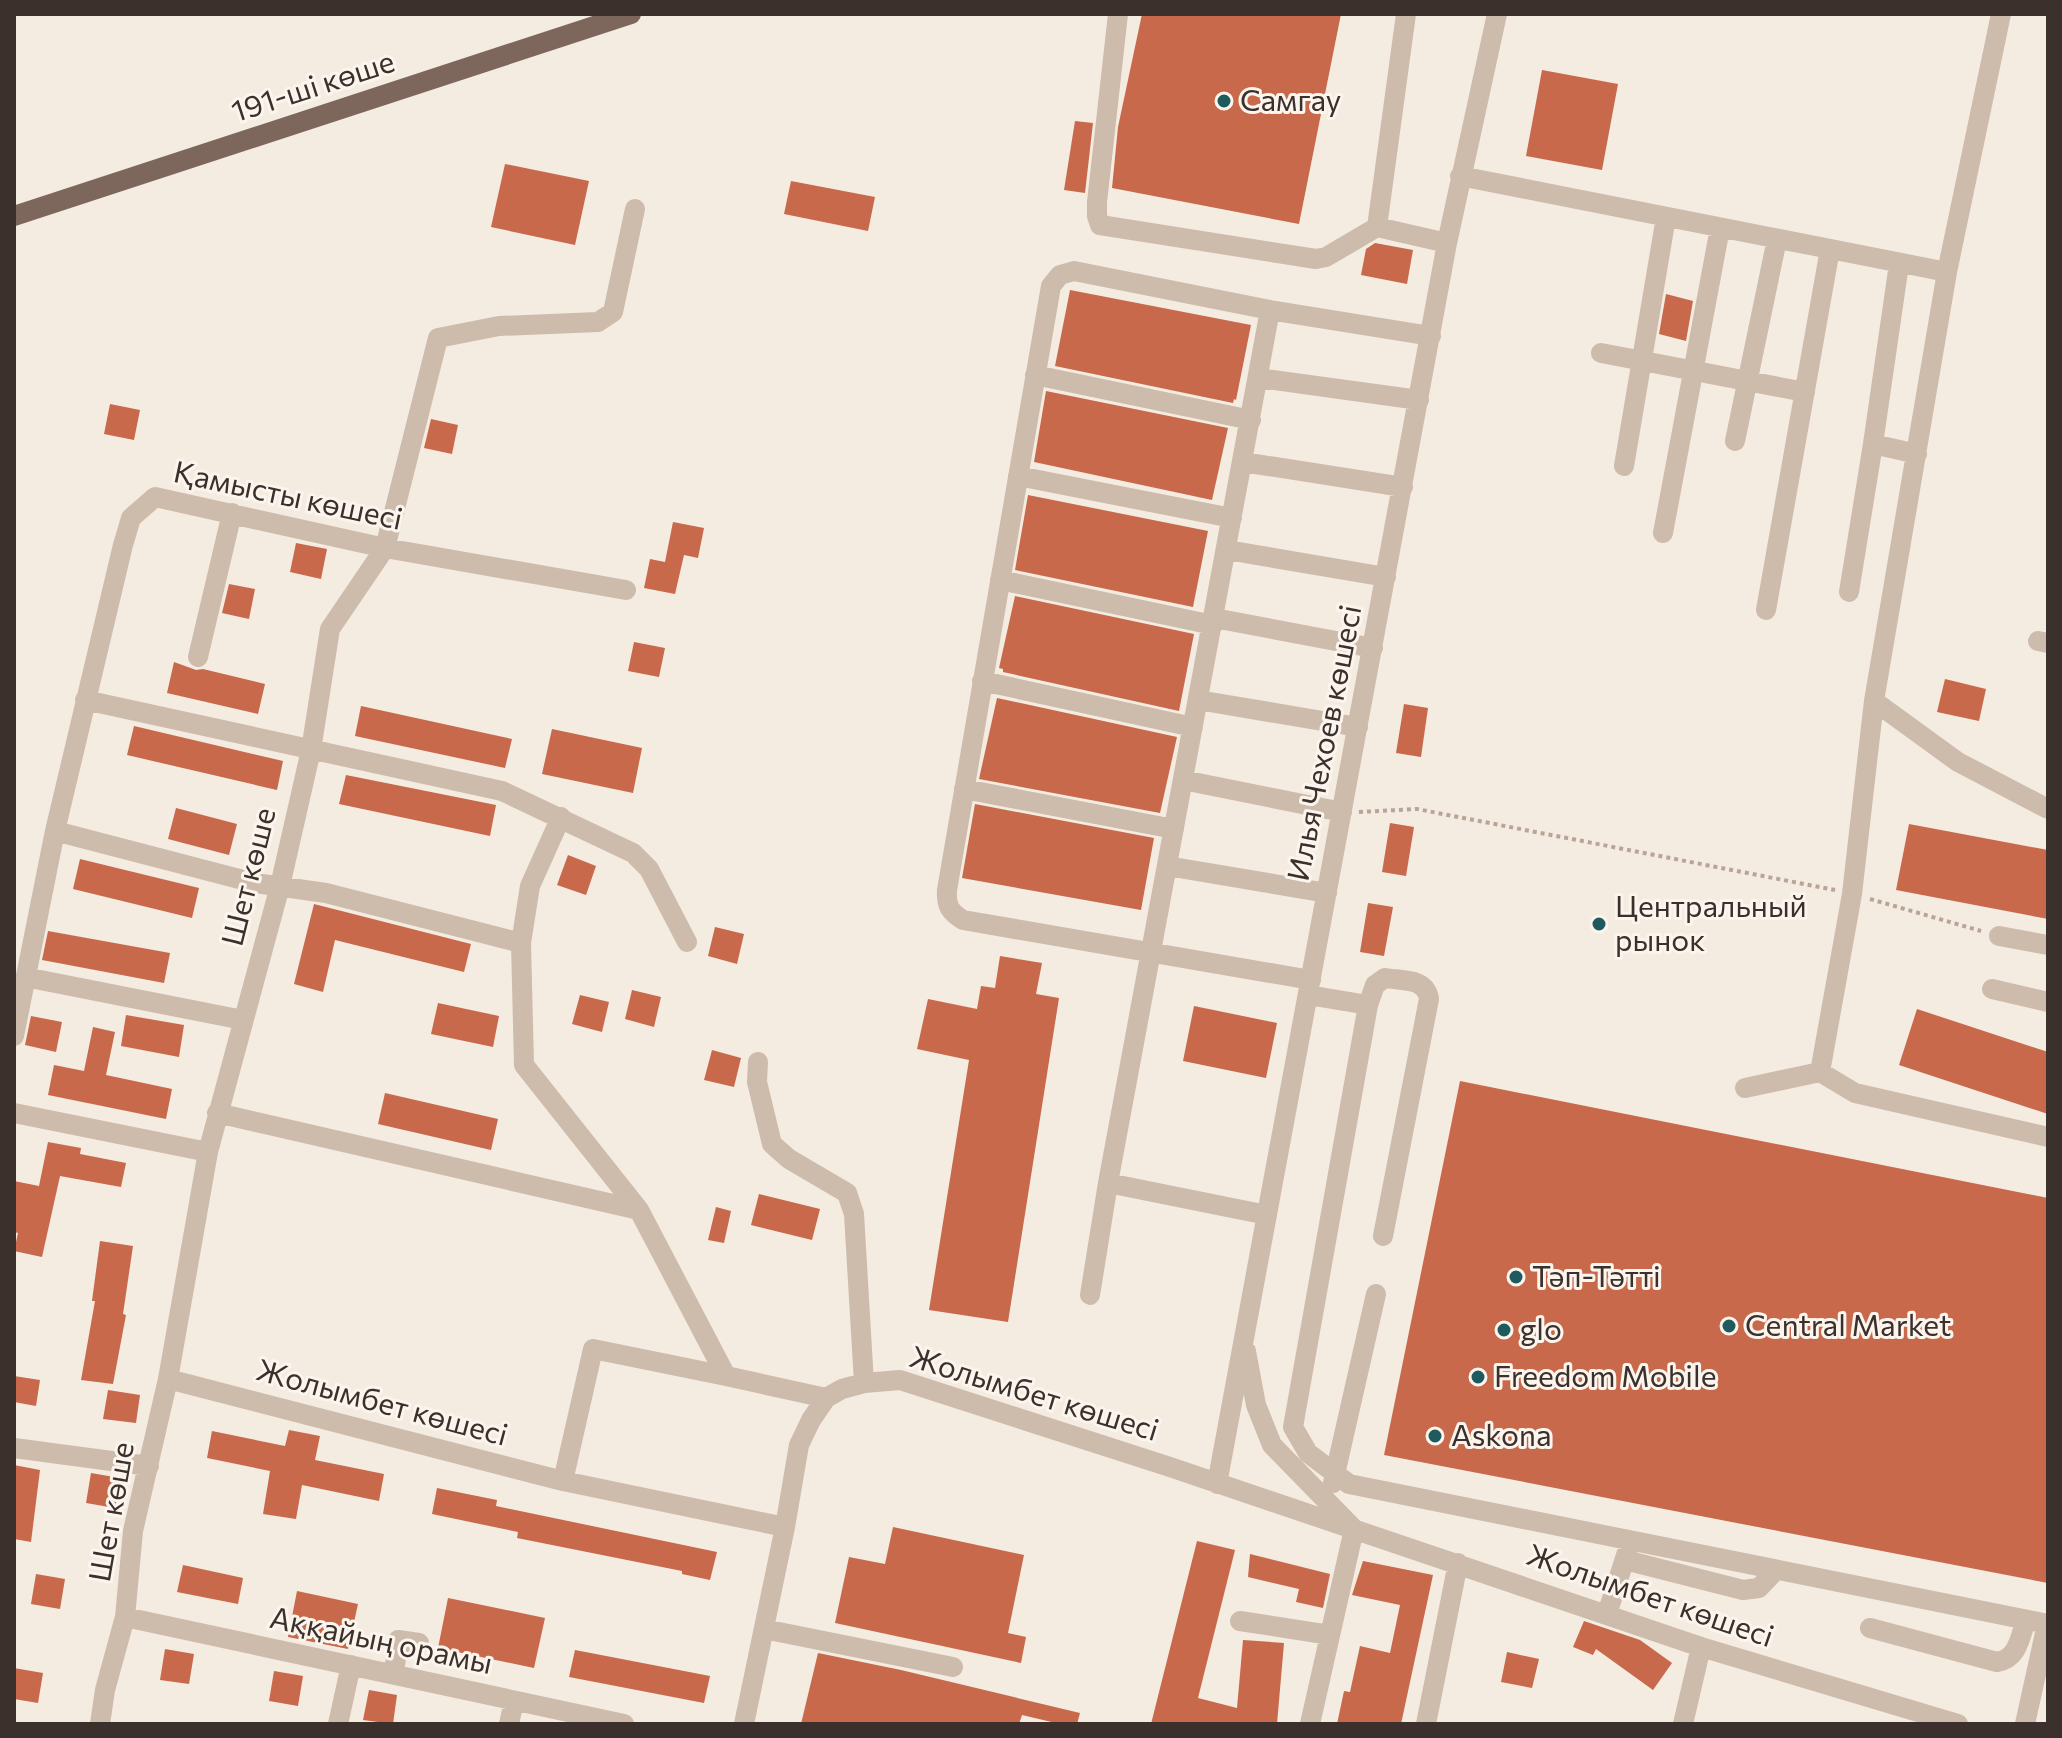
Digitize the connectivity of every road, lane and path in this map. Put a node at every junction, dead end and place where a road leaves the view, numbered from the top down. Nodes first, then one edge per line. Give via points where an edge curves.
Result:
1 (631, 14) edge
2 (1118, 14) edge
3 (1406, 14) edge
4 (1497, 14) edge
5 (2001, 14) edge
6 (1460, 176) junction
7 (635, 209) dead end
8 (14, 216) edge
9 (1666, 217) junction
10 (1377, 227) junction
11 (1720, 228) junction
12 (1777, 239) junction
13 (1447, 243) junction
14 (1830, 249) junction
15 (1899, 264) junction
16 (1947, 272) junction
17 (1270, 310) junction
18 (1431, 336) junction
19 (1601, 353) dead end
20 (1642, 359) junction
21 (1694, 369) junction
22 (1035, 375) junction
23 (1259, 378) junction
24 (1747, 381) junction
25 (1805, 392) junction
26 (1419, 400) junction
27 (1251, 420) junction
28 (1735, 441) dead end
29 (1873, 444) junction
30 (1917, 454) junction
31 (1243, 462) junction
32 (1624, 466) dead end
33 (1018, 476) junction
34 (1403, 487) junction
35 (232, 513) junction
36 (1232, 518) junction
37 (1663, 533) dead end
38 (385, 548) junction
39 (1227, 550) junction
40 (1386, 577) junction
41 (1000, 580) junction
42 (626, 590) dead end
43 (1849, 592) dead end
44 (1766, 610) dead end
45 (1213, 622) junction
46 (1373, 648) junction
47 (198, 657) dead end
48 (982, 681) junction
49 (85, 700) junction
50 (1198, 700) junction
51 (1874, 701) junction
52 (1193, 727) junction
53 (1358, 727) junction
54 (311, 750) junction
55 (1183, 780) junction
56 (964, 789) junction
57 (2048, 809) edge
58 (1342, 812) junction
59 (561, 817) junction
60 (1174, 829) junction
61 (55, 831) junction
62 (1167, 866) junction
63 (280, 886) junction
64 (1327, 893) junction
65 (1852, 894) junction
66 (1999, 936) joint
67 (687, 942) dead end
68 (521, 943) junction
69 (2048, 945) edge
70 (1152, 953) junction
71 (25, 977) junction
72 (1309, 987) junction
73 (1992, 989) dead end
74 (2048, 1002) edge
75 (1368, 1005) junction
76 (243, 1020) junction
77 (14, 1036) edge
78 (758, 1062) dead end
79 (1820, 1072) junction
80 (1745, 1088) dead end
81 (14, 1113) edge
82 (217, 1113) junction
83 (2048, 1137) edge
84 (208, 1152) junction
85 (1108, 1183) junction
86 (639, 1210) junction
87 (1267, 1215) junction
88 (1383, 1236) dead end
89 (1376, 1294) dead end
90 (1090, 1295) dead end
91 (1244, 1340) junction
92 (726, 1376) junction
93 (168, 1379) junction
94 (864, 1383) junction
95 (826, 1398) junction
96 (14, 1448) edge
97 (149, 1466) junction
98 (1335, 1474) junction
99 (563, 1481) junction
100 (1217, 1484) junction
101 (1327, 1502) junction
102 (785, 1527) junction
103 (1354, 1529) junction
104 (1628, 1550) junction
105 (1458, 1563) junction
106 (1607, 1614) junction
107 (125, 1617) junction
108 (2026, 1620) junction
109 (1240, 1621) dead end
110 (2048, 1624) edge
111 (1870, 1628) dead end
112 (764, 1629) junction
113 (1330, 1635) junction
114 (419, 1643) dead end
115 (1701, 1647) junction
116 (351, 1665) junction
117 (953, 1667) dead end
118 (394, 1674) junction
119 (514, 1701) junction
120 (1910, 1718) edge
121 (100, 1724) edge
122 (338, 1724) edge
123 (509, 1724) edge
124 (624, 1724) edge
125 (744, 1724) edge
126 (1310, 1724) edge
127 (1426, 1724) edge
128 (1683, 1724) edge
129 (1958, 1724) edge
130 (2025, 1724) edge

1 - 8 main road, 191-ші көше
2 - 10 street via 1097,202 1100,225 1316,259
3 - 10 street
4 - 6 street, Илья Чехоев көшесі
5 - 16 street
6 - 9 street
6 - 13 street, Илья Чехоев көшесі
7 - 38 street, Шет көше via 613,312 598,322 499,326 438,338
9 - 11 street
9 - 20 street
10 - 13 street
11 - 12 street
11 - 21 street
12 - 14 street
12 - 24 street
13 - 18 street, Илья Чехоев көшесі
14 - 15 street
14 - 25 street
15 - 16 street
15 - 29 street
16 - 30 street
17 - 18 street
17 - 22 street via 1074,271 1060,275 1051,286
17 - 23 street
18 - 26 street, Илья Чехоев көшесі
19 - 20 street
20 - 21 street
20 - 32 street
21 - 24 street
21 - 37 street
22 - 27 street
22 - 33 street
23 - 26 street
23 - 27 street
24 - 25 street
24 - 28 street
25 - 44 street
26 - 34 street, Илья Чехоев көшесі
27 - 31 street
29 - 30 street
29 - 43 street
30 - 51 street
31 - 34 street
31 - 36 street
33 - 36 street
33 - 41 street
34 - 40 street, Илья Чехоев көшесі
35 - 38 street, Қамысты көшесі
35 - 47 street
35 - 49 street, Қамысты көшесі via 155,497 131,518
36 - 39 street
38 - 42 street, Қамысты көшесі
38 - 54 street, Шет көше via 330,629
39 - 40 street
39 - 45 street
40 - 46 street, Илья Чехоев көшесі
41 - 45 street
41 - 48 street
45 - 46 street
45 - 50 street
46 - 53 street, Илья Чехоев көшесі
48 - 52 street
48 - 56 street
49 - 54 street
49 - 61 street, Қамысты көшесі
50 - 52 street
50 - 53 street
51 - 57 street via 1958,762
51 - 65 street
52 - 55 street
53 - 58 street, Илья Чехоев көшесі
54 - 59 street via 502,791
54 - 63 street, Шет көше
55 - 58 street
55 - 60 street
56 - 60 street
56 - 70 street via 947,890 950,911 963,920
58 - 64 street, Илья Чехоев көшесі
58 - 65 path via 1417,809
59 - 67 street via 633,853 649,869
59 - 68 street via 530,886
60 - 62 street
61 - 63 street
61 - 71 street, Қамысты көшесі
62 - 64 street
62 - 70 street
63 - 68 street
63 - 76 street, Шет көше
64 - 72 street, Илья Чехоев көшесі
65 - 66 path
65 - 79 street
66 - 69 street
68 - 86 street via 524,1065
70 - 72 street
70 - 85 street
71 - 76 street
71 - 77 street, Қамысты көшесі
72 - 75 street
72 - 87 street, Илья Чехоев көшесі
73 - 74 street
75 - 88 street via 1375,985 1385,978 1422,983 1428,989
75 - 98 street via 1293,1427 1308,1453
76 - 82 street, Шет көше
78 - 94 street via 757,1082 772,1144 847,1193 854,1214
79 - 80 street
79 - 83 street via 1855,1093
81 - 84 street
82 - 84 street, Шет көше
82 - 86 street
84 - 93 street, Шет көше
85 - 87 street
85 - 90 street
86 - 92 street
87 - 91 street, Илья Чехоев көшесі
89 - 98 street
91 - 100 street, Илья Чехоев көшесі
91 - 101 street via 1256,1405 1272,1445
92 - 95 street
92 - 99 street via 593,1349
93 - 97 street, Шет көше
93 - 99 street, Жолымбет көшесі
94 - 95 street, Жолымбет көшесі
94 - 100 street, Жолымбет көшесі via 900,1380
95 - 102 street via 799,1445
96 - 97 street
97 - 107 street, Шет көше via 133,1531
98 - 101 street
98 - 104 street via 1349,1484
99 - 102 street, Жолымбет көшесі
100 - 103 street, Жолымбет көшесі
101 - 103 street
102 - 112 street
103 - 105 street, Жолымбет көшесі
103 - 113 street
104 - 106 street
104 - 108 street via 1743,1590 1759,1588 1776,1570
105 - 106 street, Жолымбет көшесі
105 - 127 street
106 - 115 street, Жолымбет көшесі
107 - 116 street, Аққайың орамы
107 - 121 street, Шет көше
108 - 110 street
108 - 111 street via 2015,1651 1997,1662
109 - 113 street
110 - 130 street
112 - 117 street
112 - 125 street
113 - 126 street
114 - 118 street via 398,1640
115 - 120 street, Жолымбет көшесі
115 - 128 street
116 - 118 street, Аққайың орамы
116 - 122 street
118 - 119 street, Аққайың орамы
119 - 123 street
119 - 124 street, Аққайың орамы
120 - 129 street, Жолымбет көшесі

